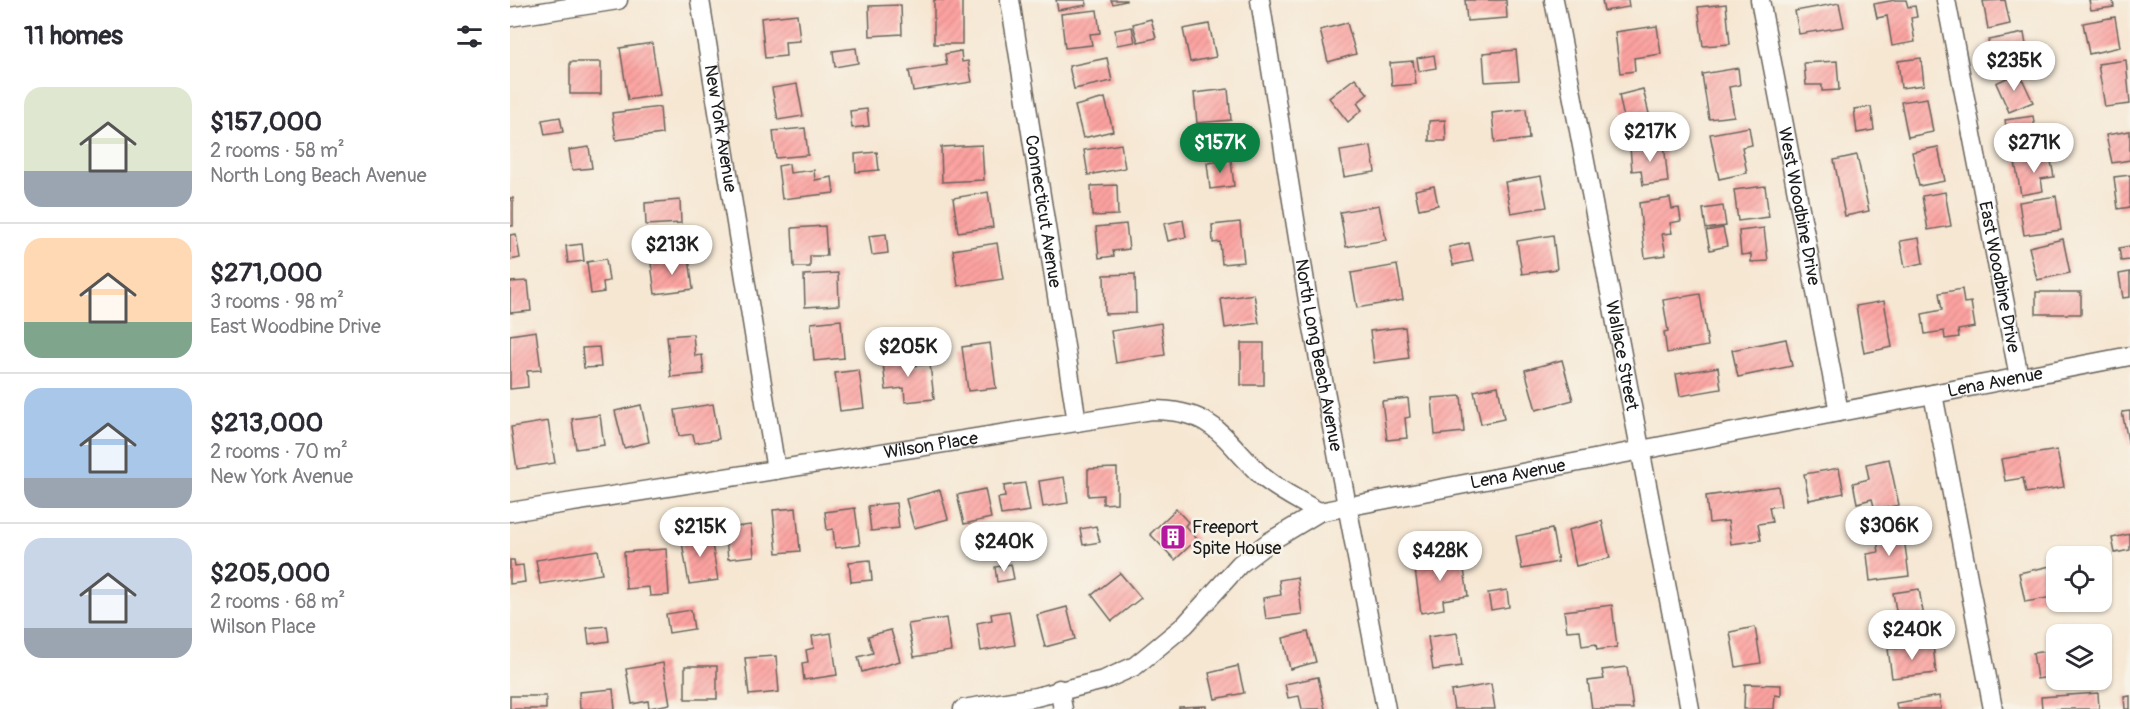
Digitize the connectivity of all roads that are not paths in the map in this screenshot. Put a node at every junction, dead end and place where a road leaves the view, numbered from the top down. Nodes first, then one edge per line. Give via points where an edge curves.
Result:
1 (618, 0) edge
2 (700, 0) edge
3 (1010, 0) edge
4 (1260, 0) edge
5 (1554, 0) edge
6 (1760, 0) edge
7 (1946, 0) edge
8 (510, 17) edge
9 (2130, 356) edge
10 (2019, 377) junction
11 (1933, 394) junction
12 (1839, 412) junction
13 (1077, 422) junction
14 (1640, 449) junction
15 (776, 470) junction
16 (1347, 506) junction
17 (510, 512) edge
18 (1318, 512) junction
19 (1059, 689) junction
20 (963, 709) edge
21 (1063, 709) edge
22 (1386, 709) edge
23 (1690, 709) edge
24 (1993, 709) edge

1 - 8 street
2 - 15 street, New York Avenue
3 - 13 street, Connecticut Avenue
4 - 16 street, North Long Beach Avenue via 1309,307
5 - 14 street, Wallace Street
6 - 12 street, West Woodbine Drive
7 - 10 street, East Woodbine Drive
9 - 10 street, Lena Avenue
10 - 11 street, Lena Avenue
11 - 12 street, Lena Avenue
11 - 24 street
12 - 14 street, Lena Avenue
13 - 15 street, Wilson Place
13 - 18 street, Wilson Place via 1152,410 1191,413 1218,428 1264,477
14 - 16 street, Lena Avenue
14 - 23 street, Wallace Street
15 - 17 street, Wilson Place
16 - 18 street, Lena Avenue
16 - 22 street, North Long Beach Avenue
18 - 19 street, Lena Avenue via 1240,564 1185,625 1151,655 1104,680
19 - 20 street, Lena Avenue via 1036,697
19 - 21 street

